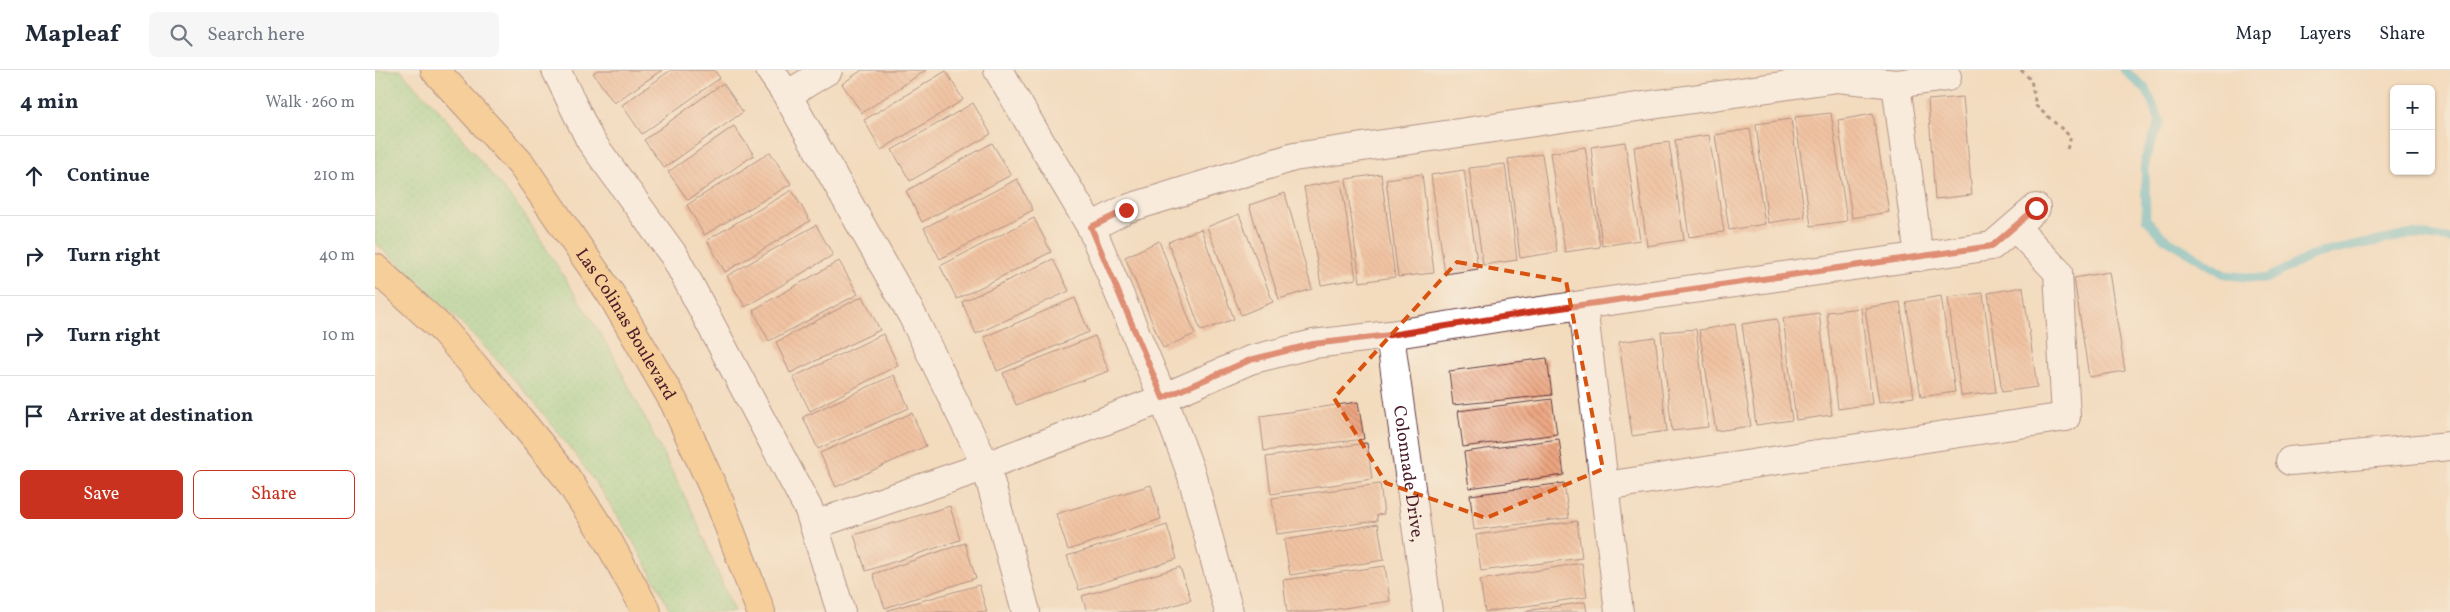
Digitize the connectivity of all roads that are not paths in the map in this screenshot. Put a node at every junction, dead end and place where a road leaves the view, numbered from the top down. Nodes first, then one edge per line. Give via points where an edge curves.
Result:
1 (435, 70) edge
2 (556, 70) edge
3 (769, 70) edge
4 (828, 70) edge
5 (998, 70) edge
6 (1947, 77) dead end
7 (1896, 84) junction
8 (787, 95) junction
9 (2036, 208) dead end
10 (1091, 227) junction
11 (2015, 227) junction
12 (1919, 257) junction
13 (375, 268) edge
14 (1583, 305) junction
15 (1390, 335) junction
16 (1163, 398) junction
17 (2450, 446) edge
18 (2290, 461) dead end
19 (986, 466) junction
20 (1605, 486) junction
21 (814, 525) junction
22 (647, 612) edge
23 (761, 612) edge
24 (841, 612) edge
25 (1026, 612) edge
26 (1229, 612) edge
27 (1428, 612) edge
28 (1619, 612) edge

1 - 23 main road, Las Colinas Boulevard via 521,164 613,296 674,402 720,503
2 - 21 street via 590,140 675,257
3 - 8 street
4 - 8 street
5 - 10 street
6 - 7 street
7 - 10 street via 1837,78 1294,157 1126,210
7 - 12 street
8 - 19 street via 912,315
9 - 11 street
10 - 16 street
11 - 12 street via 1992,246
11 - 20 street via 2058,272 2066,417
12 - 14 street
13 - 22 main road via 444,331 564,474 606,537
14 - 15 street
14 - 20 street
15 - 16 street via 1313,344 1250,360
15 - 27 street, Colonnade Drive,
16 - 19 street
16 - 26 street via 1191,473
17 - 18 street
19 - 21 street
19 - 25 street
20 - 28 street
21 - 24 street

